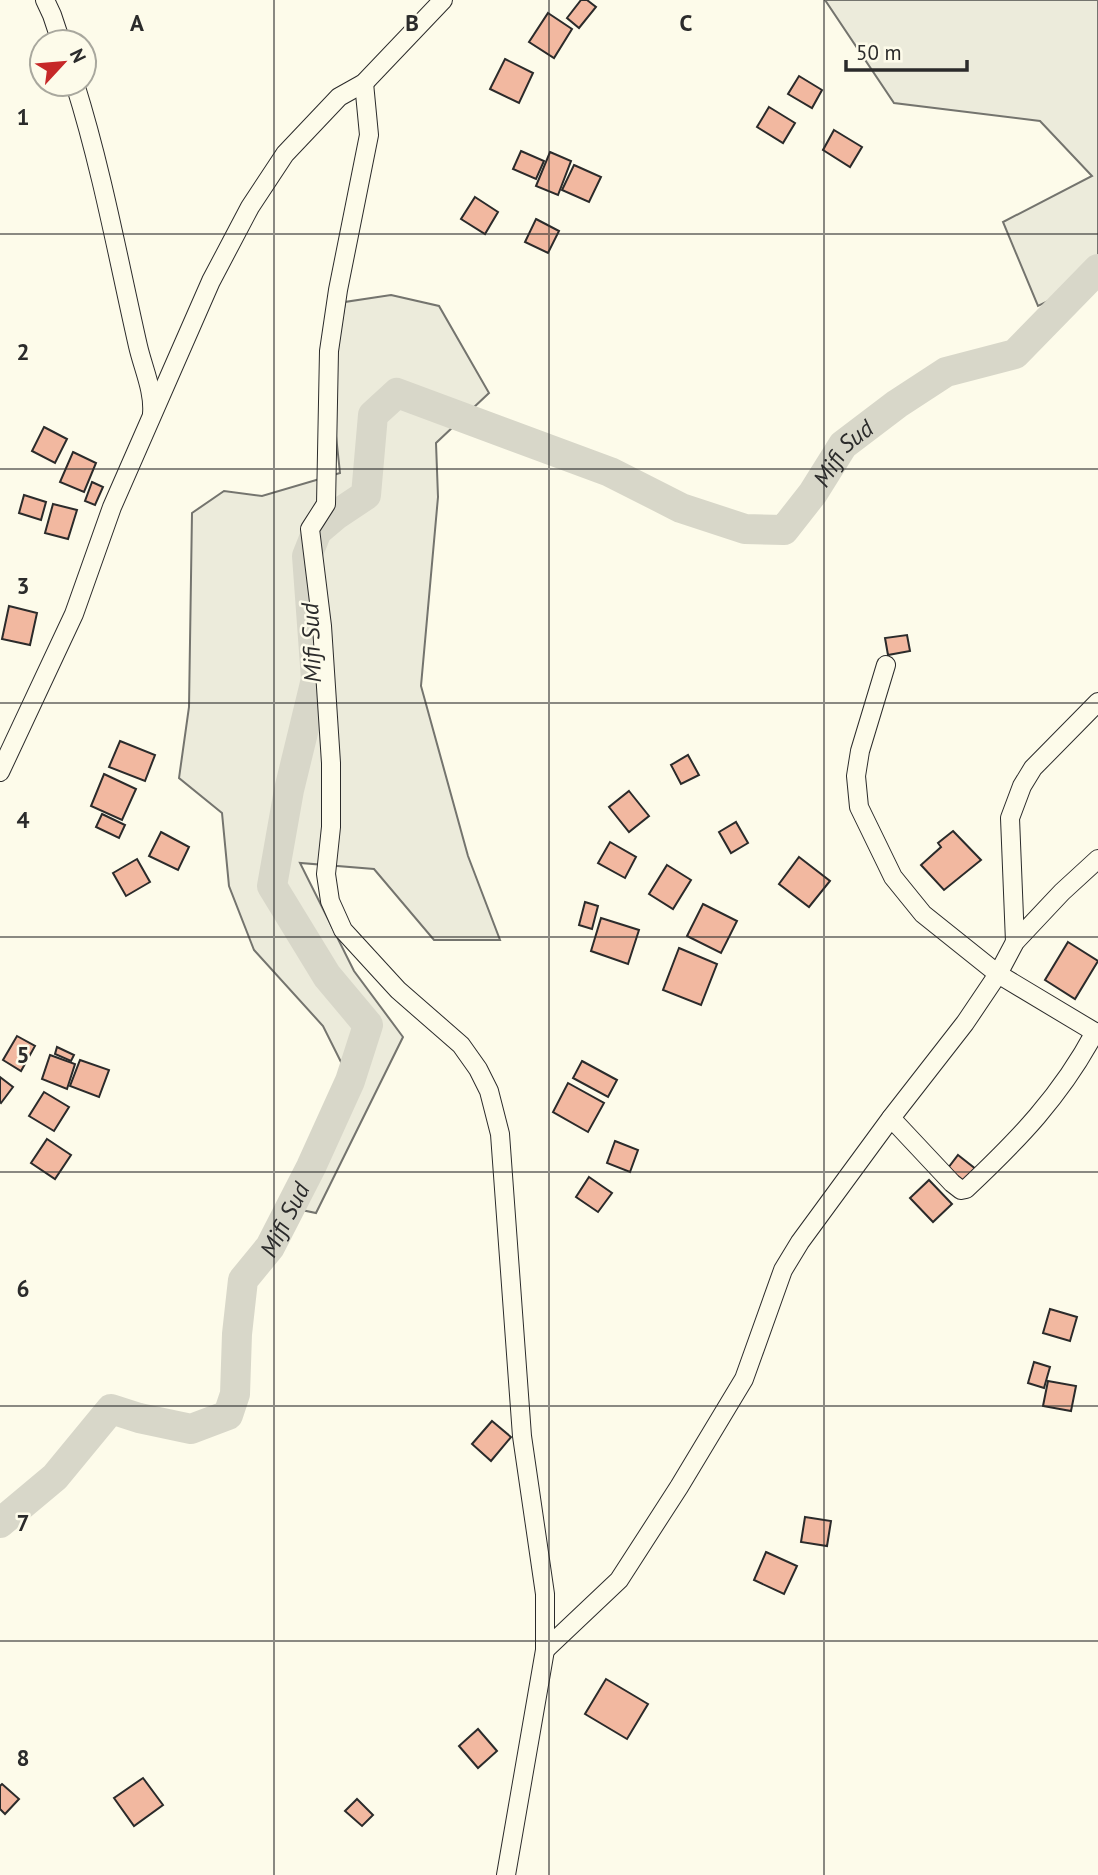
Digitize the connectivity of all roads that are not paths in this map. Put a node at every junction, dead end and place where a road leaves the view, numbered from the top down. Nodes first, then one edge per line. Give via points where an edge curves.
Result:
1 (45, 0) edge
2 (443, 0) edge
3 (56, 28) edge
4 (364, 83) junction
5 (79, 98) edge
6 (151, 420) junction
7 (886, 665) dead end
8 (1098, 702) edge
9 (0, 772) edge
10 (1098, 859) edge
11 (1015, 942) junction
12 (998, 974) junction
13 (1096, 1033) edge
14 (891, 1118) junction
15 (545, 1650) junction
16 (506, 1875) edge

1 - 3 street
2 - 4 street
4 - 6 street via 339,97 285,154 250,207 211,281
4 - 15 street via 369,135 329,351 326,504 310,529 331,763 326,874 330,901 343,930 398,990 461,1045 489,1091 499,1134 522,1436 545,1594
5 - 6 street via 104,186 153,403
6 - 9 street via 112,507 74,614
7 - 12 street via 860,751 856,776 859,807 893,877 923,914
8 - 11 street via 1032,768 1010,818
10 - 11 street
11 - 12 street
12 - 13 street
12 - 14 street
13 - 14 street via 1036,1121 966,1189 952,1183
14 - 15 street via 783,1270 744,1379 619,1580
15 - 16 street

